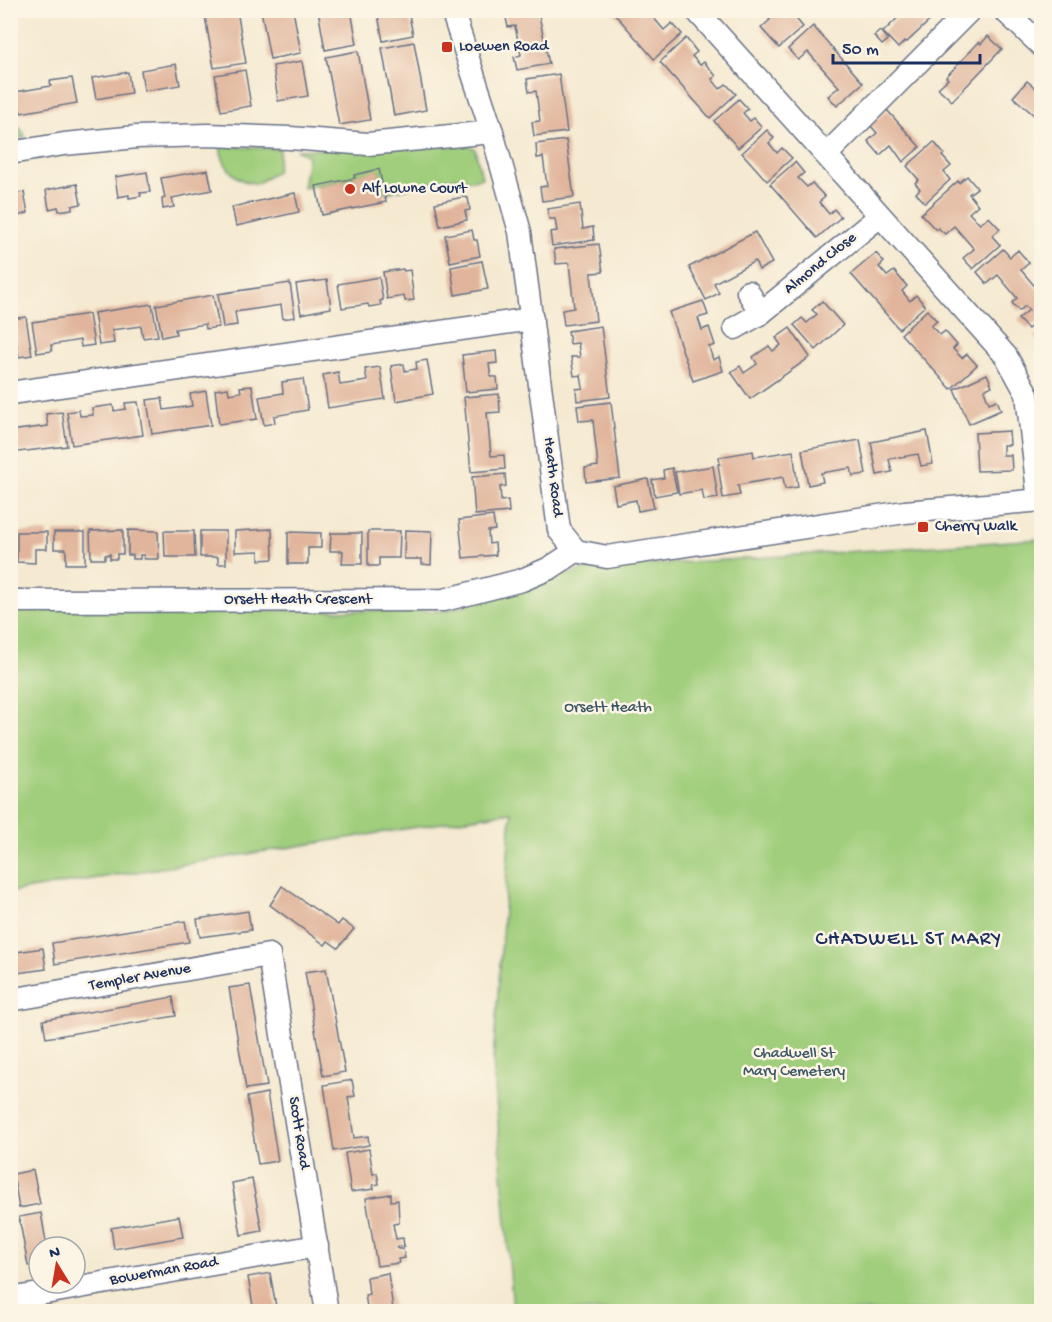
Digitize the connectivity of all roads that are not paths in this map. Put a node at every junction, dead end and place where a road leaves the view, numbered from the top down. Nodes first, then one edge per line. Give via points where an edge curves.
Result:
1 (452, 10) edge
2 (696, 10) edge
3 (970, 10) edge
4 (1004, 10) edge
5 (1041, 46) edge
6 (492, 132) junction
7 (10, 153) edge
8 (826, 155) junction
9 (880, 216) junction
10 (748, 292) dead end
11 (761, 313) junction
12 (532, 319) junction
13 (735, 328) dead end
14 (10, 393) edge
15 (1040, 500) edge
16 (576, 551) junction
17 (10, 601) edge
18 (270, 955) joint
19 (10, 1000) edge
20 (317, 1246) junction
21 (10, 1299) edge
22 (327, 1311) edge

1 - 6 street, Heath Road
2 - 8 street
3 - 8 street
4 - 5 street
6 - 7 street via 368,144 208,135 137,137
6 - 12 street, Heath Road via 520,232
8 - 9 street
9 - 11 street, Almond Close
9 - 15 street via 1006,356 1027,394
10 - 11 street
11 - 13 street, Almond Close
12 - 14 street
12 - 16 street, Heath Road via 559,530
15 - 16 street via 905,512 607,557
16 - 17 street, Orsett Heath Crescent via 522,580 444,600
18 - 19 street, Templer Avenue
18 - 20 street, Scott Road
20 - 21 street, Bowerman Road
20 - 22 street, Scott Road

